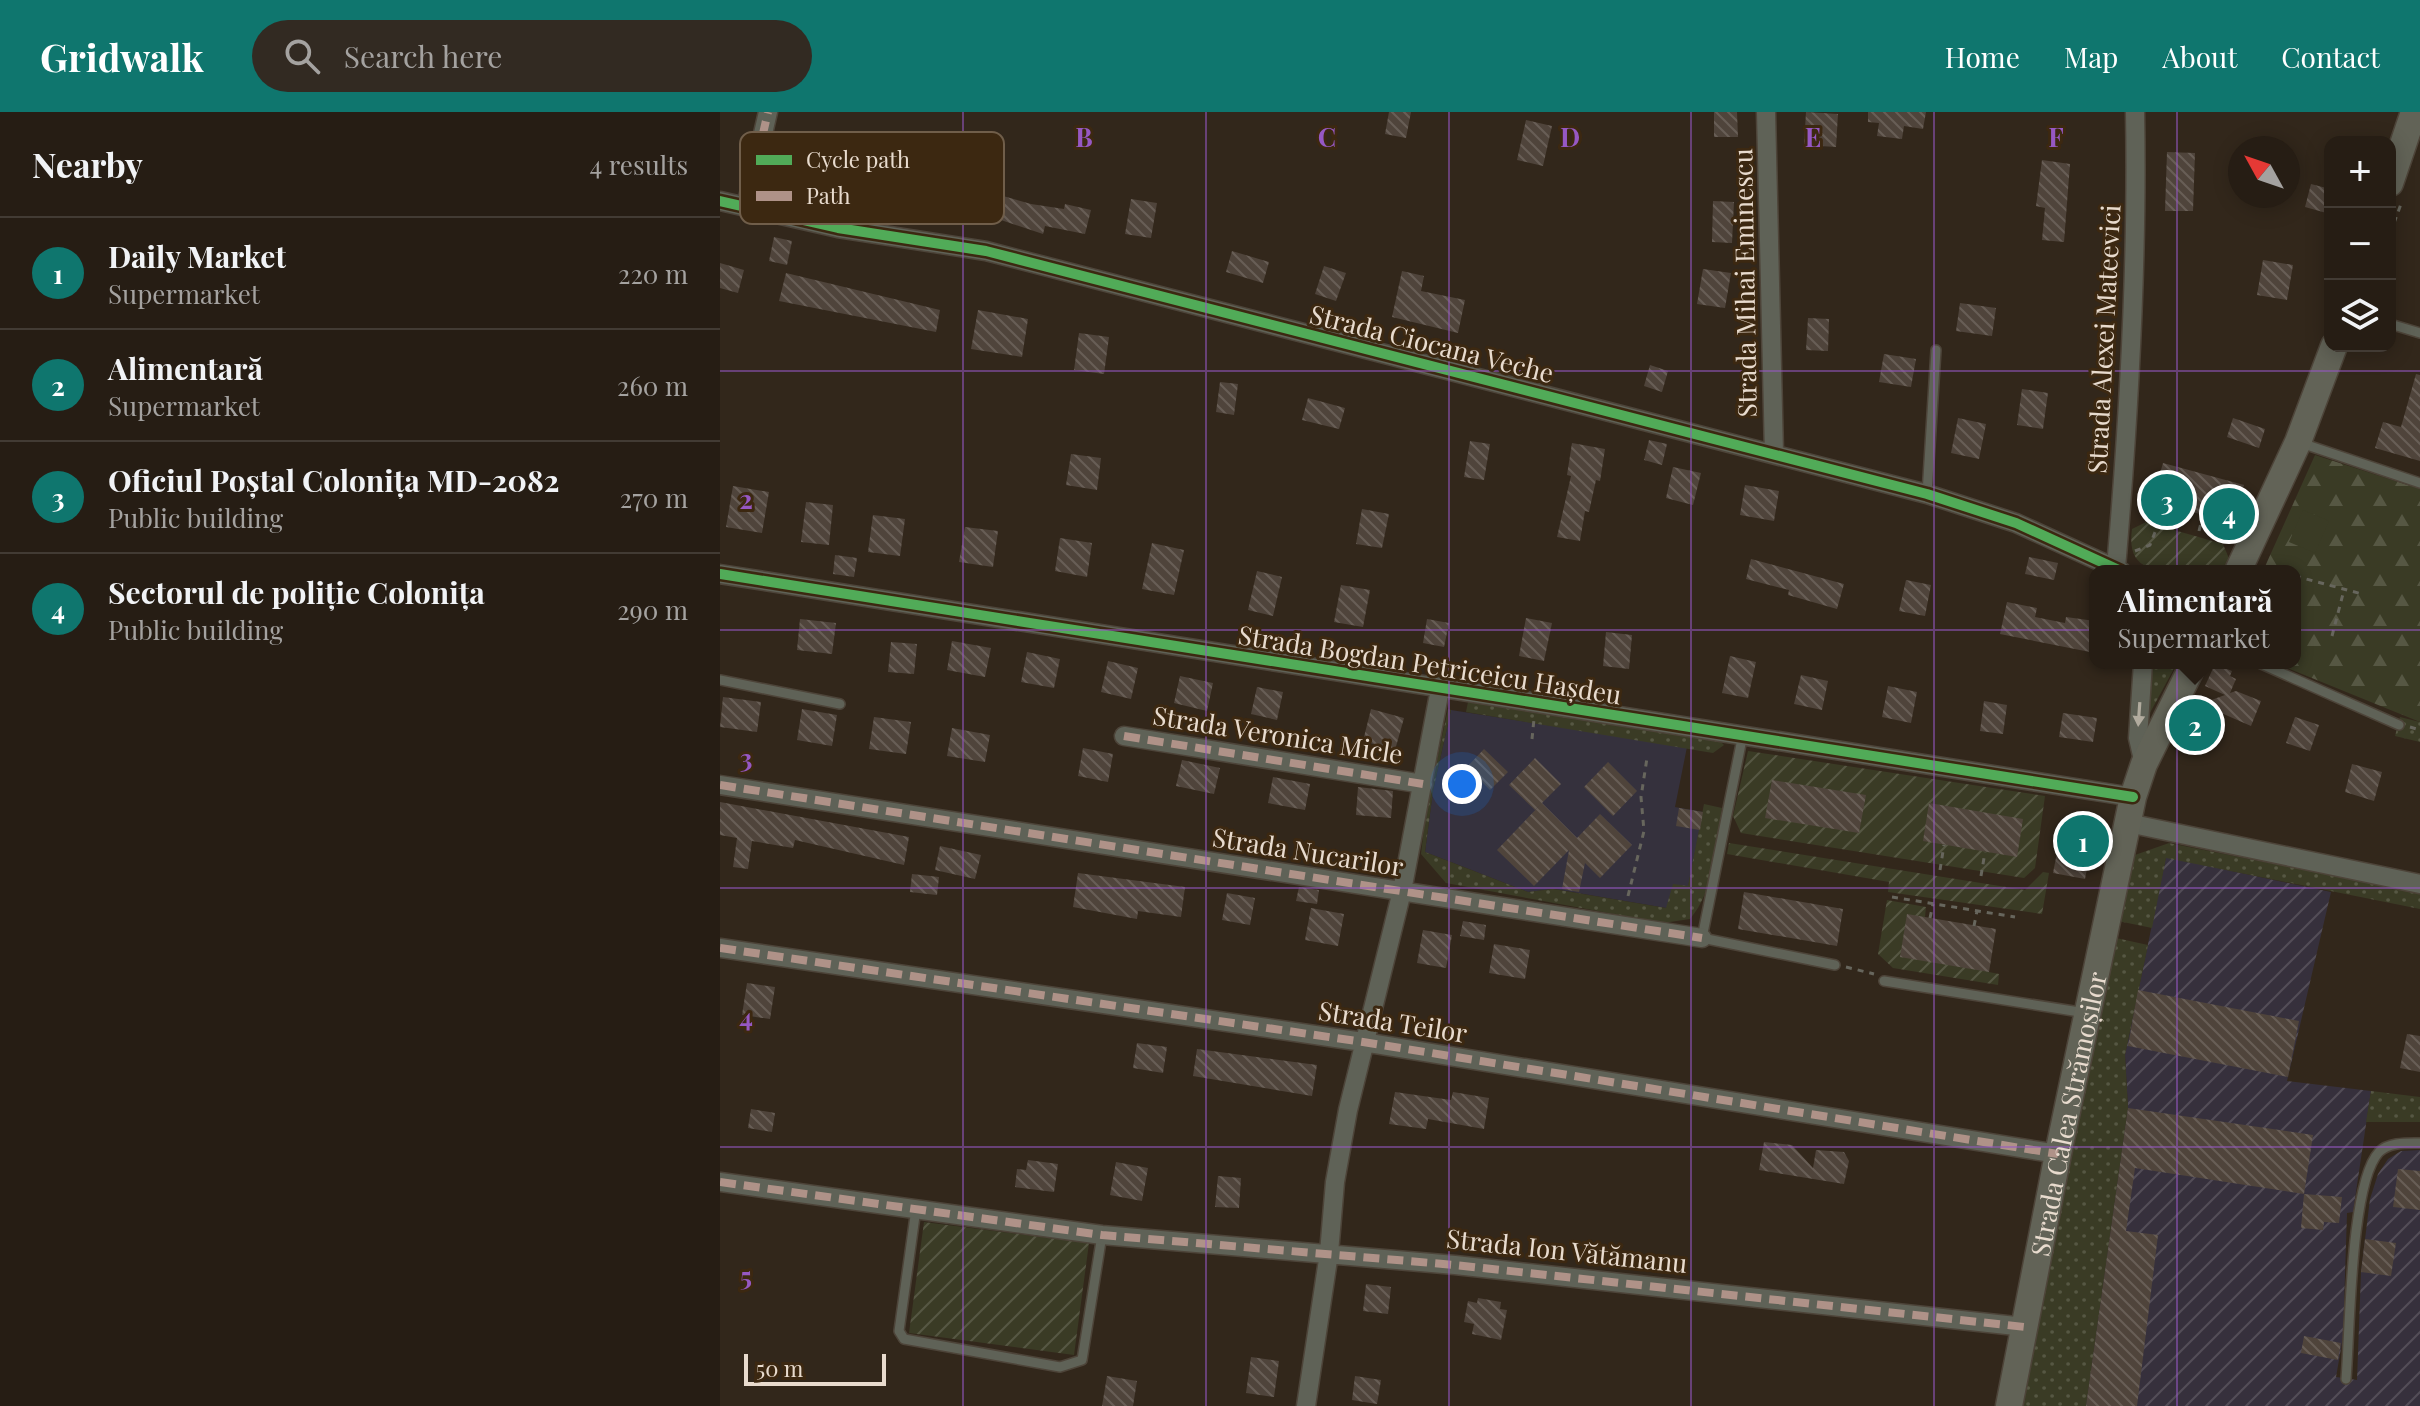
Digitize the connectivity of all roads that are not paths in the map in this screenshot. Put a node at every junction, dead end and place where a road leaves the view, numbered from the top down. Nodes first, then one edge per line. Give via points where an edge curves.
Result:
1 (768, 112) edge
2 (1766, 112) edge
3 (2135, 112) edge
4 (2414, 112) edge
5 (763, 132) edge
6 (2396, 165) edge
7 (720, 201) edge
8 (740, 206) edge
9 (820, 224) edge
10 (2396, 326) edge
11 (2420, 333) edge
12 (1936, 350) dead end
13 (2332, 352) edge
14 (2298, 442) junction
15 (1774, 454) junction
16 (2420, 483) edge
17 (1927, 494) junction
18 (2116, 565) edge
19 (2118, 565) edge
20 (2250, 565) edge
21 (720, 574) edge
22 (2143, 669) edge
23 (2191, 669) edge
24 (2273, 669) edge
25 (720, 680) edge
26 (1440, 689) junction
27 (840, 704) dead end
28 (2399, 725) dead end
29 (1743, 734) junction
30 (1124, 736) dead end
31 (2144, 764) junction
32 (1423, 784) junction
33 (720, 785) edge
34 (2133, 797) junction
35 (2128, 823) junction
36 (2420, 884) edge
37 (1402, 891) junction
38 (1702, 938) junction
39 (720, 948) edge
40 (1835, 965) road end
41 (1884, 981) road end
42 (2087, 1013) junction
43 (1363, 1042) junction
44 (2420, 1143) edge
45 (2058, 1154) junction
46 (720, 1182) edge
47 (916, 1209) junction
48 (1102, 1235) junction
49 (1329, 1253) junction
50 (2025, 1327) junction
51 (2346, 1379) dead end
52 (1306, 1406) edge
53 (2009, 1406) edge

1 - 5 street
2 - 15 street, Strada Mihai Eminescu
3 - 19 street, Strada Alexei Mateevici via 2136,234
4 - 6 street
7 - 8 street, Strada Ciocana Veche
9 - 15 street, Strada Ciocana Veche via 986,251
10 - 11 lane
12 - 17 lane
13 - 14 street
14 - 16 lane
14 - 20 street
15 - 17 street, Strada Ciocana Veche
17 - 18 street, Strada Ciocana Veche via 2016,523
21 - 26 street, Strada Bogdan Petriceicu Hașdeu
22 -> 31 street via 2138,738
23 - 31 street, Strada Calea Strămoșilor
24 - 28 lane
25 - 27 lane
26 - 29 street, Strada Bogdan Petriceicu Hașdeu
26 - 32 street
29 - 34 street, Strada Bogdan Petriceicu Hașdeu
29 - 38 lane
30 - 32 street, Strada Veronica Micle
31 - 34 street, Strada Calea Strămoșilor
32 - 37 street
33 - 37 street, Strada Nucarilor
34 - 35 street, Strada Calea Strămoșilor
35 - 36 street
35 - 42 street, Strada Calea Strămoșilor
37 - 38 street, Strada Nucarilor
37 - 43 street
38 - 40 lane, Strada Nucarilor
39 - 43 street, Strada Teilor
41 - 42 lane
42 - 45 street, Strada Calea Strămoșilor
43 - 45 street, Strada Teilor
43 - 49 street via 1335,1182
44 - 51 lane via 2395,1144 2380,1151 2372,1164 2356,1230
45 - 50 street, Strada Calea Strămoșilor
46 - 47 street, Strada Ion Vătămanu
47 - 48 street, Strada Ion Vătămanu
47 - 48 lane via 899,1331 904,1339 1060,1367 1082,1360
48 - 49 street, Strada Ion Vătămanu
49 - 50 street, Strada Ion Vătămanu
49 - 52 street
50 - 53 street, Strada Calea Strămoșilor

